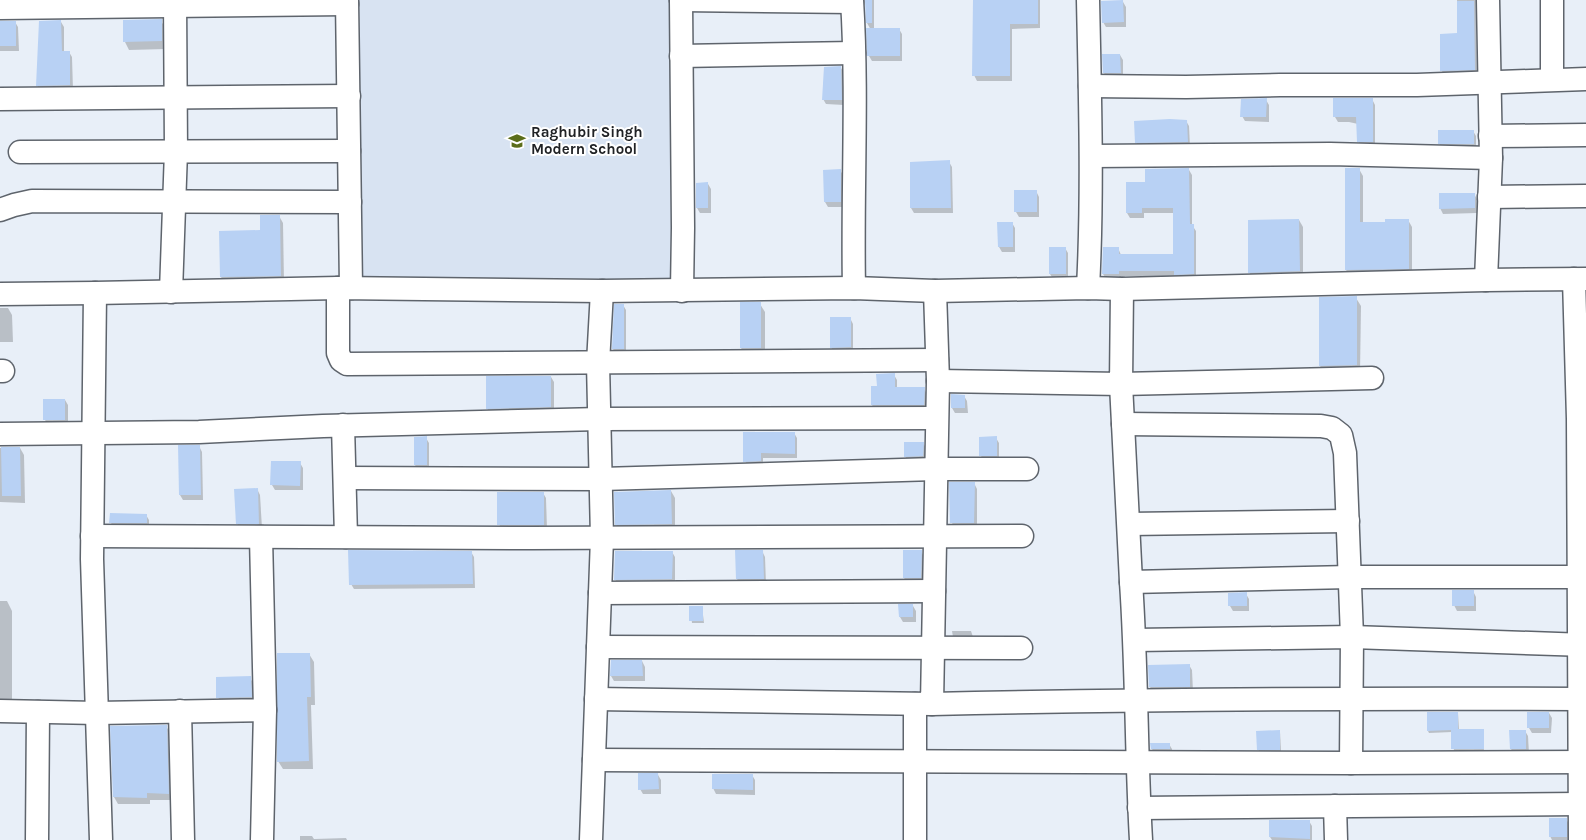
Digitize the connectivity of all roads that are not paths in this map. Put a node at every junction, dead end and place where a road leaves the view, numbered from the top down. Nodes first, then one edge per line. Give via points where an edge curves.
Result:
1 (681, 0) edge
2 (1088, 0) edge
3 (1488, 0) edge
4 (1552, 0) edge
5 (742, 1) edge
6 (800, 1) edge
7 (852, 1) edge
8 (347, 2) edge
9 (175, 3) edge
10 (0, 8) edge
11 (854, 53) junction
12 (681, 56) junction
13 (1552, 79) junction
14 (1586, 79) edge
15 (1490, 83) junction
16 (1090, 86) junction
17 (348, 96) junction
18 (175, 98) junction
19 (0, 99) edge
20 (1586, 135) edge
21 (1490, 136) junction
22 (349, 150) junction
23 (176, 151) junction
24 (20, 152) dead end
25 (1092, 156) junction
26 (1490, 158) junction
27 (1586, 196) edge
28 (1489, 197) junction
29 (174, 202) junction
30 (350, 202) junction
31 (0, 210) edge
32 (1580, 279) edge
33 (1486, 280) junction
34 (345, 288) junction
35 (854, 288) junction
36 (1088, 288) junction
37 (1122, 289) junction
38 (602, 291) junction
39 (682, 291) junction
40 (936, 291) junction
41 (171, 292) junction
42 (95, 293) junction
43 (0, 294) edge
44 (598, 363) junction
45 (937, 371) junction
46 (1372, 378) dead end
47 (1121, 384) junction
48 (936, 418) junction
49 (600, 419) junction
50 (1582, 419) edge
51 (1123, 424) junction
52 (343, 425) junction
53 (94, 432) junction
54 (0, 434) edge
55 (935, 469) junction
56 (1027, 469) dead end
57 (345, 478) junction
58 (602, 479) junction
59 (1348, 521) junction
60 (1129, 524) junction
61 (936, 535) junction
62 (92, 536) junction
63 (1022, 536) dead end
64 (261, 537) junction
65 (346, 537) junction
66 (602, 538) junction
67 (1350, 577) junction
68 (1131, 582) junction
69 (1581, 586) edge
70 (934, 592) junction
71 (600, 593) junction
72 (1352, 637) junction
73 (1135, 640) junction
74 (1582, 645) edge
75 (598, 647) junction
76 (933, 648) junction
77 (1021, 648) dead end
78 (596, 698) junction
79 (1352, 698) junction
80 (1135, 700) junction
81 (924, 704) junction
82 (1582, 705) edge
83 (265, 710) junction
84 (0, 711) edge
85 (180, 711) junction
86 (38, 712) junction
87 (97, 713) junction
88 (594, 760) junction
89 (915, 762) junction
90 (1138, 762) junction
91 (1583, 762) edge
92 (1350, 763) junction
93 (1335, 806) junction
94 (1139, 808) junction
95 (1582, 823) edge
96 (37, 840) edge
97 (101, 840) edge
98 (183, 840) edge
99 (262, 840) edge
100 (591, 840) edge
101 (915, 840) edge
102 (1141, 840) edge
103 (1336, 840) edge

1 - 5 street
1 - 12 street
2 - 16 street
3 - 15 street
4 - 13 street
5 - 6 street
6 - 7 street
7 - 11 street
8 - 9 street
8 - 17 street
9 - 10 street
9 - 18 street
11 - 12 street
11 - 35 street
12 - 39 street
13 - 14 street
13 - 15 street
15 - 16 street
15 - 21 street
16 - 25 street
17 - 18 street
17 - 22 street
18 - 19 street
18 - 23 street
20 - 21 street
21 - 26 street
22 - 23 street
22 - 30 street
23 - 24 street
23 - 29 street
25 - 26 street via 1330,154
25 - 36 street
26 - 28 street
27 - 28 street
28 - 33 street
29 - 30 street
29 - 31 street via 32,201
29 - 41 street
30 - 34 street
32 - 33 street
32 - 50 street
33 - 37 street
34 - 38 street
34 - 41 street
34 - 44 street via 338,353 347,364
35 - 39 street
35 - 40 street
36 - 37 street
36 - 40 street
37 - 47 street
38 - 39 street
38 - 44 street
40 - 45 street
41 - 42 street
42 - 43 street
42 - 53 street
44 - 45 street
44 - 49 street
45 - 47 street
45 - 48 street
46 - 47 street
47 - 51 street
48 - 49 street
48 - 55 street
49 - 52 street
49 - 58 street
50 - 69 street
51 - 59 street via 1332,428 1344,442
51 - 60 street
52 - 53 street via 199,432
52 - 57 street
53 - 54 street
53 - 62 street
55 - 56 street
55 - 58 street
55 - 61 street
57 - 58 street
57 - 65 street
58 - 66 street
59 - 60 street
59 - 67 street
60 - 68 street
61 - 63 street
61 - 66 street
61 - 70 street
62 - 64 street
62 - 87 street
64 - 65 street
64 - 83 street
65 - 66 street
66 - 71 street
67 - 68 street
67 - 69 street
67 - 72 street
68 - 73 street
69 - 74 street
70 - 71 street
70 - 76 street
71 - 75 street
72 - 73 street
72 - 74 street
72 - 79 street
73 - 80 street
74 - 82 street
75 - 76 street
75 - 78 street
76 - 77 street
76 - 81 street
78 - 81 street
78 - 88 street
79 - 80 street
79 - 82 street
79 - 92 street
80 - 81 street
80 - 90 street
81 - 89 street
82 - 91 street
83 - 85 street
83 - 99 street
84 - 86 street
85 - 87 street
85 - 98 street
86 - 87 street
86 - 96 street
87 - 97 street
88 - 89 street
88 - 100 street
89 - 90 street
89 - 101 street
90 - 92 street
90 - 94 street
91 - 92 street
91 - 95 street
93 - 94 street
93 - 95 street
93 - 103 street
94 - 102 street

